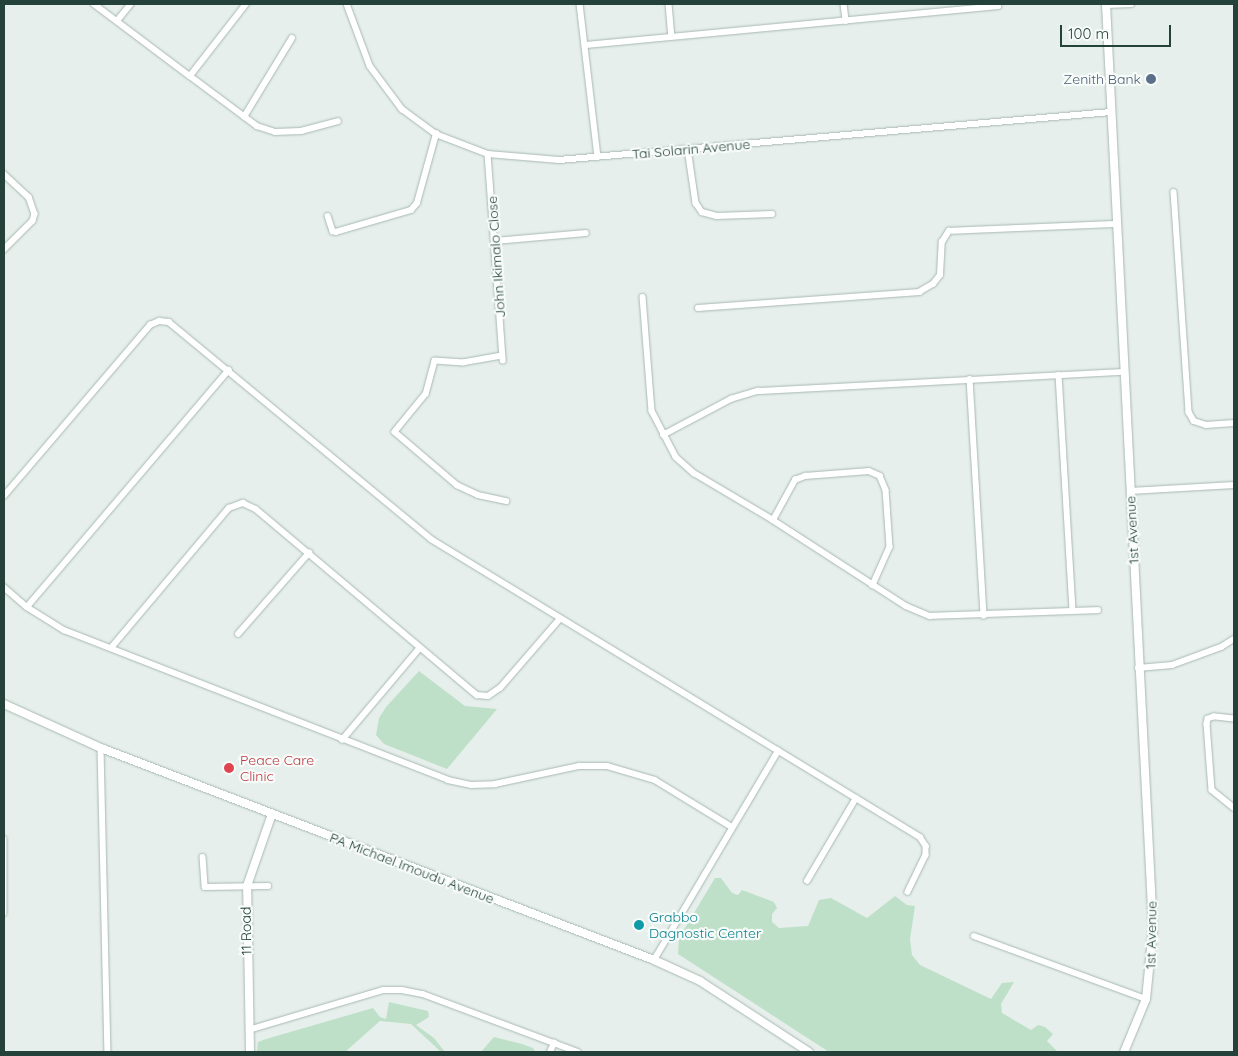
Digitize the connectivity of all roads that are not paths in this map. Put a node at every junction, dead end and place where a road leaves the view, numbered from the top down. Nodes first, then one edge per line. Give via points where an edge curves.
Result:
1 (94, 4) edge
2 (131, 4) edge
3 (246, 4) edge
4 (347, 4) edge
5 (580, 4) edge
6 (669, 4) edge
7 (844, 4) edge
8 (1131, 4) edge
9 (1106, 5) edge
10 (998, 6) dead end
11 (966, 7) edge
12 (117, 21) junction
13 (846, 21) junction
14 (672, 36) junction
15 (292, 38) dead end
16 (586, 45) junction
17 (190, 76) junction
18 (1111, 112) junction
19 (244, 117) junction
20 (338, 121) dead end
21 (436, 134) junction
22 (688, 149) junction
23 (488, 154) junction
24 (598, 157) junction
25 (4, 174) edge
26 (1174, 192) dead end
27 (772, 214) dead end
28 (328, 216) dead end
29 (1117, 224) junction
30 (586, 234) dead end
31 (495, 242) junction
32 (4, 250) edge
33 (643, 297) dead end
34 (698, 308) dead end
35 (229, 370) junction
36 (1125, 372) junction
37 (1059, 375) junction
38 (970, 379) junction
39 (1234, 423) edge
40 (663, 435) junction
41 (1234, 485) edge
42 (1130, 491) junction
43 (4, 496) edge
44 (506, 501) dead end
45 (773, 520) junction
46 (309, 553) junction
47 (873, 585) junction
48 (4, 587) edge
49 (27, 607) junction
50 (1073, 610) junction
51 (1098, 610) dead end
52 (984, 616) junction
53 (560, 620) junction
54 (238, 634) dead end
55 (1234, 639) edge
56 (112, 648) junction
57 (419, 648) junction
58 (1138, 668) junction
59 (4, 704) edge
60 (1234, 719) edge
61 (342, 740) junction
62 (101, 748) junction
63 (778, 751) junction
64 (856, 798) junction
65 (1234, 808) edge
66 (272, 814) junction
67 (732, 827) junction
68 (4, 839) edge
69 (203, 857) dead end
70 (807, 881) dead end
71 (247, 886) junction
72 (268, 886) dead end
73 (908, 892) dead end
74 (4, 913) edge
75 (974, 936) dead end
76 (654, 960) junction
77 (1146, 999) junction
78 (249, 1030) junction
79 (554, 1043) junction
80 (108, 1052) edge
81 (250, 1052) edge
82 (550, 1052) edge
83 (578, 1052) edge
84 (809, 1052) edge
85 (1124, 1052) edge

1 - 12 street
2 - 12 street
3 - 17 street
4 - 21 street, Tai Solarin Avenue via 370,66 385,90 402,109
5 - 16 street
6 - 14 street
7 - 13 street
8 - 9 street
9 - 18 street, 1st Avenue
10 - 11 street
11 - 13 street
12 - 17 street
13 - 14 street
14 - 16 street
15 - 19 street
16 - 24 street
17 - 19 street
18 - 22 street, Tai Solarin Avenue
18 - 29 street, 1st Avenue
19 - 20 street via 275,132 301,131
21 - 23 street, Tai Solarin Avenue
21 - 28 street via 417,203 411,210 336,232
22 - 24 street, Tai Solarin Avenue
22 - 27 street via 696,203 702,212 717,216
23 - 24 street, Tai Solarin Avenue via 559,160
23 - 31 street, John Ikimalo Close
25 - 32 street via 29,197 35,214 33,221
26 - 39 street via 1189,412 1194,420 1206,424
29 - 34 street via 949,231 942,242 940,275 933,284 919,292
29 - 36 street, 1st Avenue
30 - 31 street
31 - 44 street, John Ikimalo Close via 502,358 464,363 435,361 426,394 395,432 457,485 478,495
33 - 40 street via 648,386 652,410
35 - 43 street via 169,322 159,320 150,325
35 - 49 street
35 - 53 street via 431,539
36 - 37 street
36 - 42 street, 1st Avenue
37 - 38 street
37 - 50 street
38 - 40 street via 745,393
38 - 52 street
40 - 45 street via 676,457 694,473
41 - 42 street
42 - 58 street, 1st Avenue
45 - 47 street
45 - 47 street via 795,480 805,476 869,471 880,476 886,490 890,547
46 - 54 street
46 - 56 street via 256,509 243,503 229,508
46 - 57 street
47 - 52 street via 906,606 930,616
48 - 49 street
49 - 56 street via 64,630
50 - 51 street
50 - 52 street
53 - 57 street via 500,688 488,696 471,691
53 - 63 street
55 - 58 street via 1180,662
56 - 61 street
57 - 61 street
58 - 77 street, 1st Avenue via 1153,929
59 - 62 street, PA Michael Imoudu Avenue
60 - 65 street via 1214,716 1208,718 1207,724 1212,790
61 - 67 street via 448,780 471,785 520,781 579,766 633,771 662,784
62 - 66 street, PA Michael Imoudu Avenue
62 - 80 street
63 - 64 street
63 - 67 street
64 - 70 street
64 - 73 street via 920,837 926,846 921,868
66 - 71 street, 11 Road
66 - 76 street, PA Michael Imoudu Avenue
67 - 76 street
68 - 74 street
69 - 71 street via 205,887
71 - 72 street
71 - 78 street, 11 Road
75 - 77 street
76 - 84 street, PA Michael Imoudu Avenue via 700,981
77 - 85 street, 1st Avenue
78 - 79 street via 383,990 402,990 423,994
78 - 81 street, 11 Road
79 - 82 street
79 - 83 street

